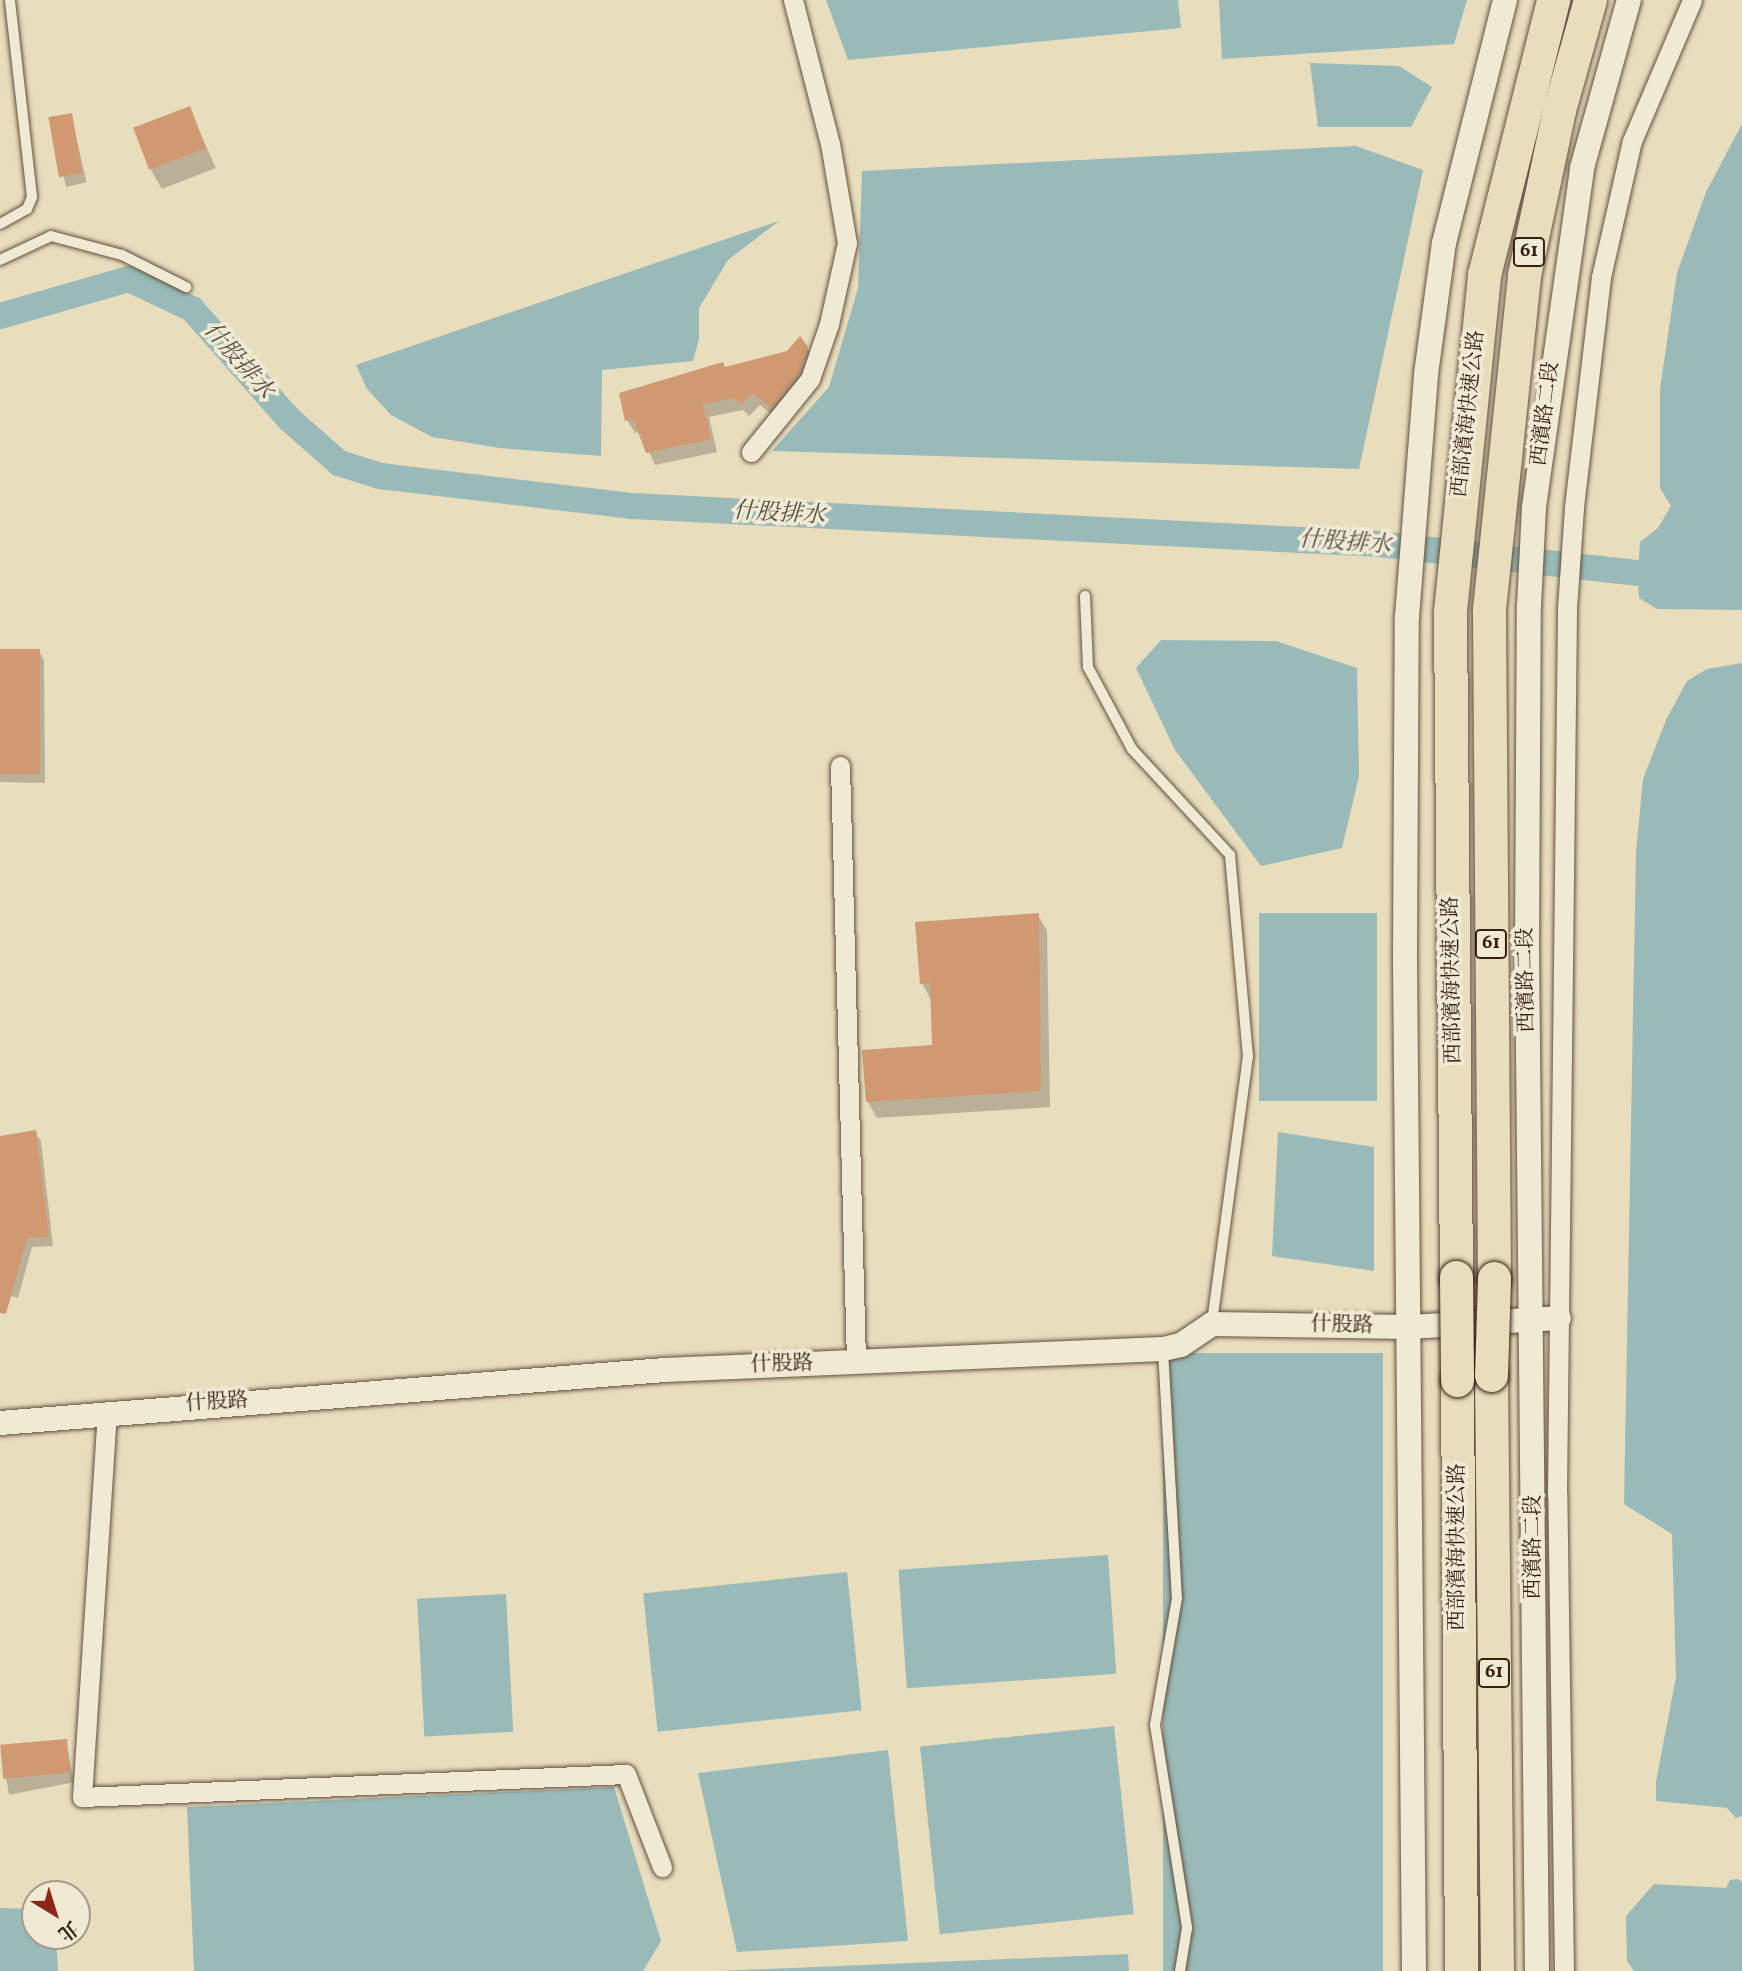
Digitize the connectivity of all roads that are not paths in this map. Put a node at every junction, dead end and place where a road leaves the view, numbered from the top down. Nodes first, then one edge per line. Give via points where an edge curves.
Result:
1 (10, 0) edge
2 (793, 0) edge
3 (1505, 0) edge
4 (1553, 0) edge
5 (1590, 0) edge
6 (1629, 0) edge
7 (1692, 0) edge
8 (0, 224) edge
9 (0, 260) edge
10 (186, 286) dead end
11 (751, 452) dead end
12 (1085, 596) dead end
13 (840, 766) dead end
14 (1532, 1318) junction
15 (1559, 1318) junction
16 (1212, 1324) junction
17 (1409, 1327) junction
18 (1163, 1349) junction
19 (856, 1362) junction
20 (107, 1411) junction
21 (0, 1423) edge
22 (662, 1867) dead end
23 (1180, 1971) edge
24 (1414, 1971) edge
25 (1461, 1971) edge
26 (1497, 1971) edge
27 (1537, 1971) edge
28 (1564, 1971) edge

1 - 8 lane via 32,197 27,209
2 - 11 street via 830,144 846,243 829,324 810,379
3 - 17 street via 1444,243 1426,373 1415,506 1407,617
4 - 25 highway, 西部濱海快速公路 / 61, bridge via 1484,275 1450,611
5 - 26 highway, 西部濱海快速公路 / 61, bridge via 1559,110 1524,275 1489,610
6 - 14 street, 西濱路二段 via 1582,168 1534,507 1527,950
7 - 15 street via 1632,141 1617,199 1601,277 1574,507 1567,608
9 - 10 lane via 51,236 122,255
12 - 16 lane via 1088,667 1132,749 1230,855 1248,1056
13 - 19 street
14 - 15 street, 什股路
14 - 17 street, 什股路
14 - 27 street, 西濱路二段
15 - 28 street
16 - 17 street, 什股路
16 - 18 street, 什股路 via 1181,1345
17 - 24 street
18 - 19 street, 什股路
18 - 23 lane via 1177,1598 1155,1726 1187,1928
19 - 20 street, 什股路 via 664,1370
20 - 21 street, 什股路
20 - 22 street via 82,1797 626,1774

